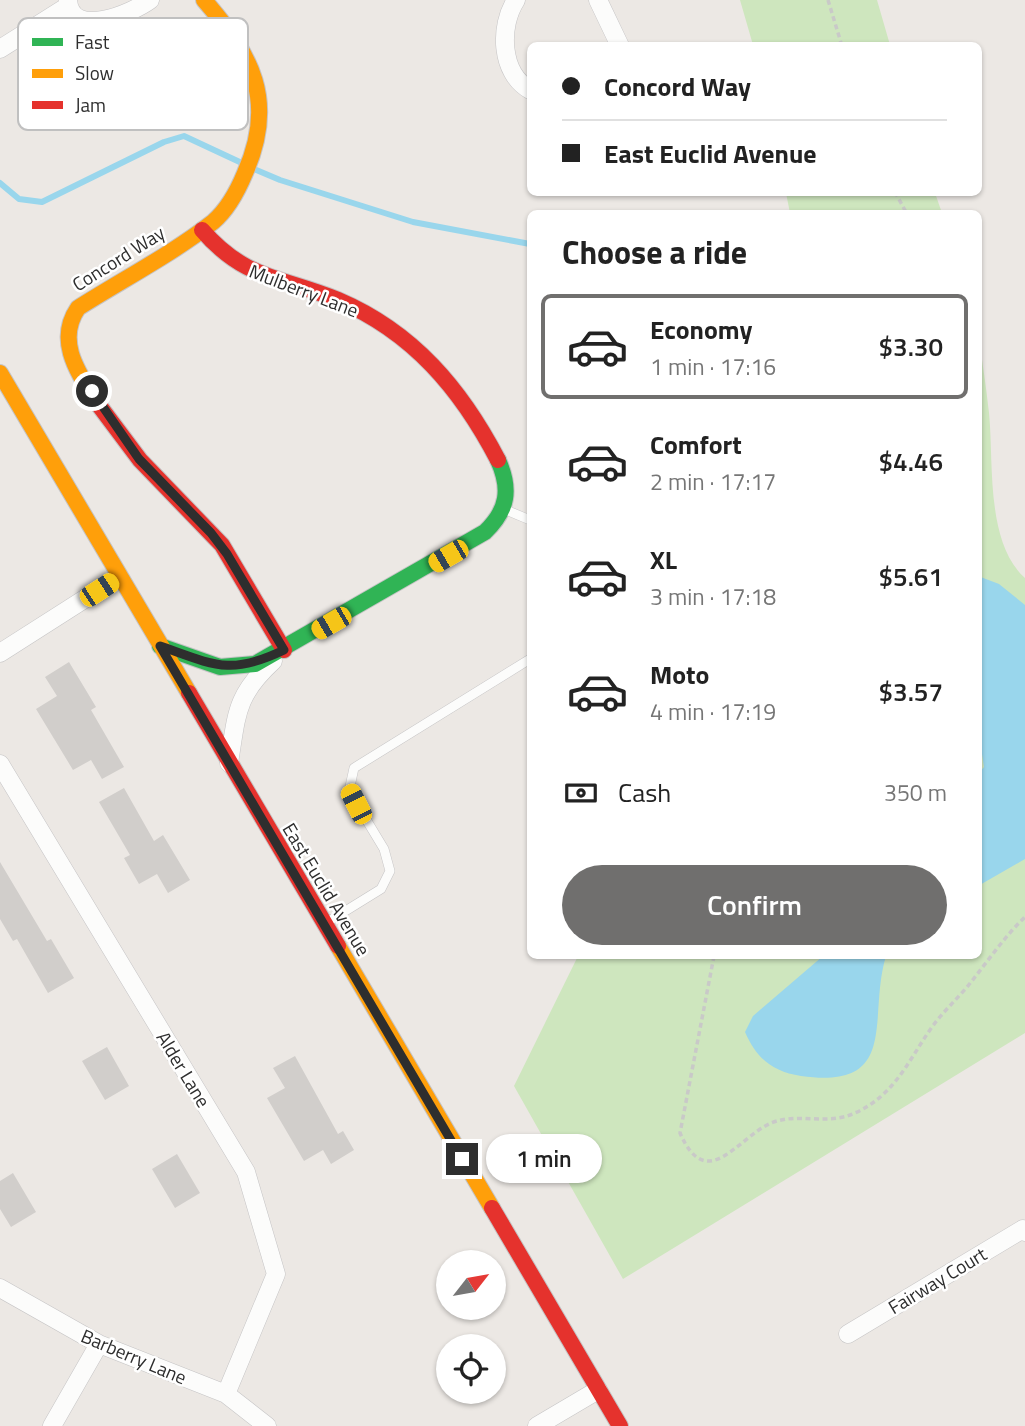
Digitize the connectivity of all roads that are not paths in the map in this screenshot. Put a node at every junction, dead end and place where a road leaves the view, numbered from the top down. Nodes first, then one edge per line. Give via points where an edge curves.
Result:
1 (150, 0) edge
2 (204, 0) edge
3 (516, 0) edge
4 (598, 0) edge
5 (68, 3) edge
6 (43, 18) edge
7 (80, 18) edge
8 (112, 18) edge
9 (217, 18) edge
10 (18, 36) edge
11 (619, 42) edge
12 (0, 49) edge
13 (248, 61) edge
14 (527, 87) edge
15 (202, 230) junction
16 (0, 373) edge
17 (505, 509) junction
18 (527, 519) edge
19 (119, 577) junction
20 (160, 646) junction
21 (284, 650) junction
22 (0, 653) edge
23 (527, 661) edge
24 (229, 763) junction
25 (0, 764) edge
26 (324, 924) junction
27 (1025, 1232) edge
28 (0, 1288) edge
29 (848, 1334) dead end
30 (99, 1344) junction
31 (598, 1390) junction
32 (226, 1395) junction
33 (52, 1426) edge
34 (267, 1426) edge
35 (537, 1426) edge
36 (620, 1426) edge

1 - 8 street
2 - 9 street, Concord Way
3 - 14 street via 505,27 506,48 516,77
4 - 11 street
5 - 6 street
5 - 7 street
10 - 12 street
13 - 15 street, Concord Way via 263,107 254,150 227,208
15 - 17 street, Mulberry Lane via 227,257 246,268 340,300 425,352 463,399 501,466 507,481
15 - 21 street, Concord Way via 78,308 70,319 67,342 79,372 118,430 139,459 211,533
16 - 19 street, East Euclid Avenue
17 - 18 lane
17 - 21 street via 497,522 471,542
19 - 20 street, East Euclid Avenue
19 - 22 street
20 - 21 street via 220,667 255,664
20 - 24 street, East Euclid Avenue
21 - 24 street via 250,683 240,704
23 - 26 lane via 354,768 349,791 384,849 390,871 381,889
24 - 26 street, East Euclid Avenue
25 - 32 street, Alder Lane via 246,1172 276,1274
26 - 31 street, East Euclid Avenue
27 - 29 street, Fairway Court via 1023,1229
28 - 30 street, Barberry Lane
30 - 32 street, Barberry Lane
30 - 33 street
31 - 35 street
31 - 36 street, East Euclid Avenue
32 - 34 street, Barberry Lane

